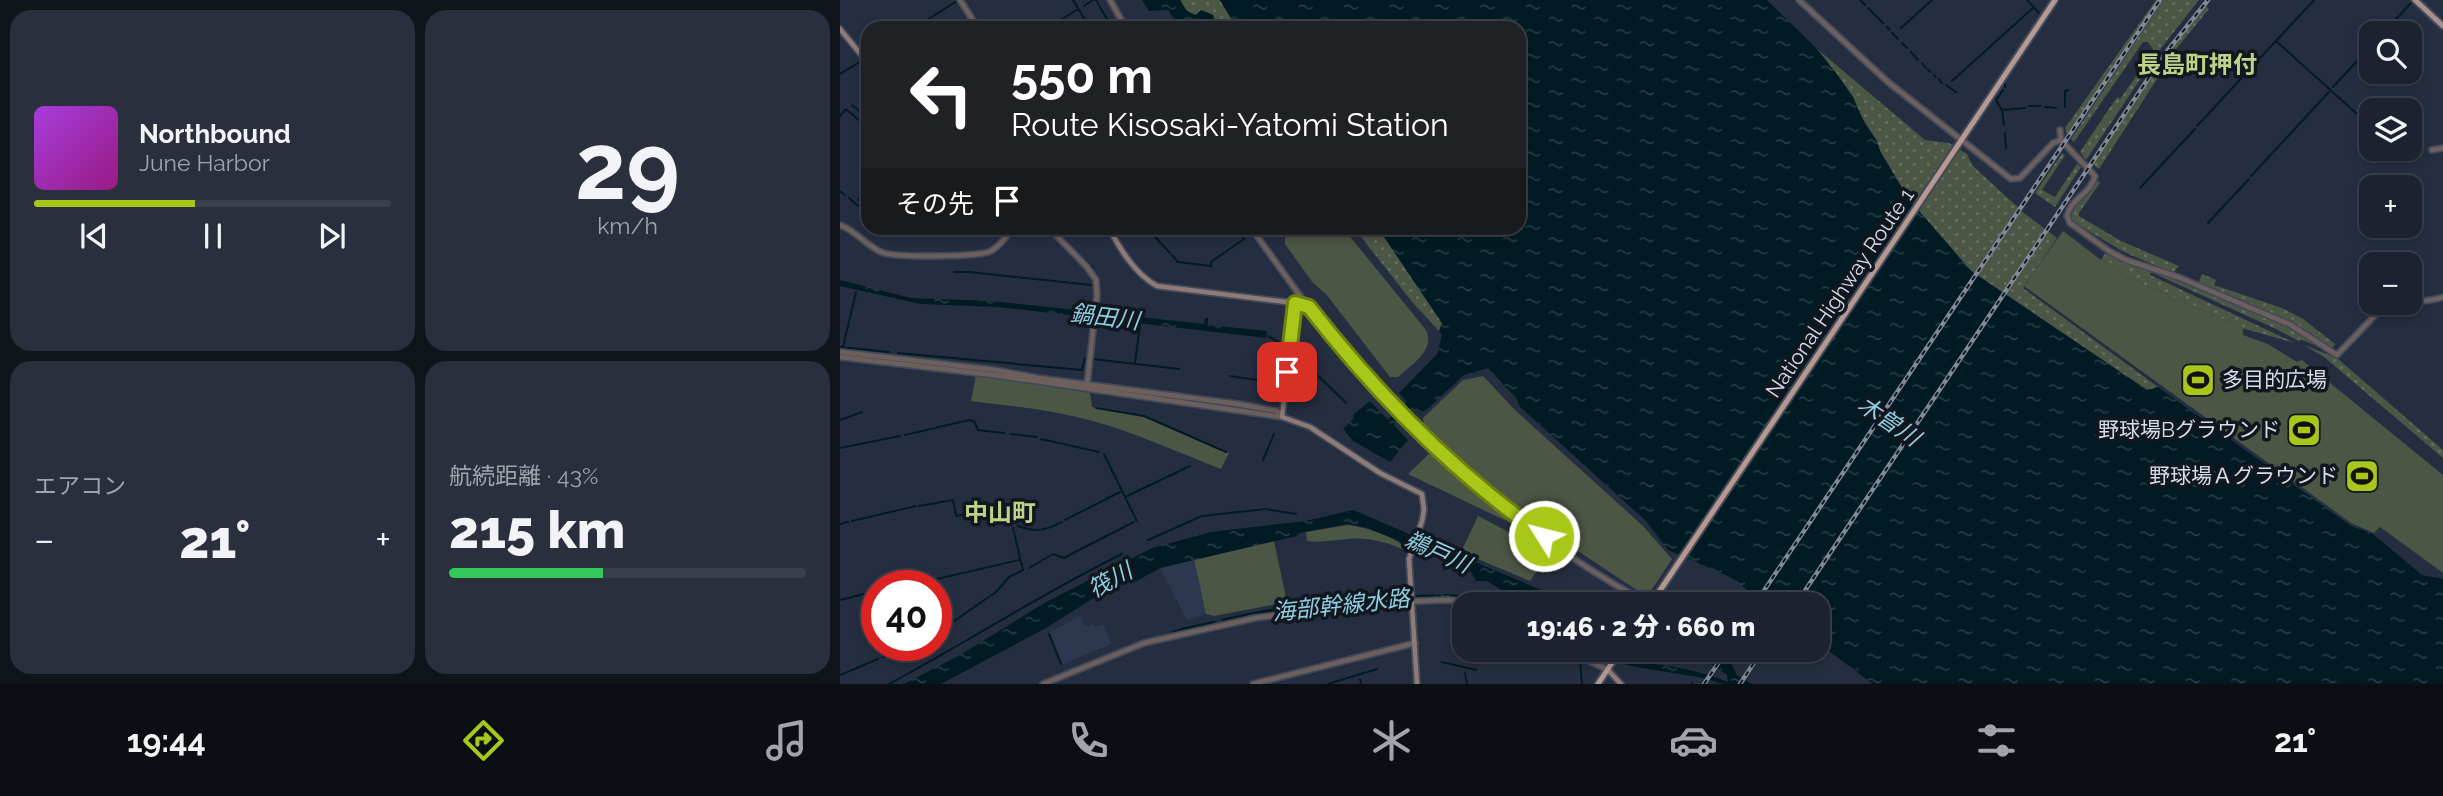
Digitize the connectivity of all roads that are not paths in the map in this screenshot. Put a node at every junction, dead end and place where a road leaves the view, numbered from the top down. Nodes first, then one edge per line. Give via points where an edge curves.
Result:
1 (960, 0) edge
2 (1110, 0) edge
3 (1799, 0) edge
4 (2055, 0) edge
5 (2415, 0) edge
6 (974, 21) edge
7 (1122, 21) edge
8 (2443, 26) edge
9 (840, 29) edge
10 (861, 54) edge
11 (2060, 130) dead end
12 (2061, 140) junction
13 (1960, 143) junction
14 (2443, 148) edge
15 (2432, 150) dead end
16 (840, 225) edge
17 (1007, 235) edge
18 (1056, 235) edge
19 (1113, 235) edge
20 (1256, 235) edge
21 (2443, 298) edge
22 (1295, 303) junction
23 (1309, 307) junction
24 (840, 355) edge
25 (1087, 387) junction
26 (1282, 417) junction
27 (1630, 592) edge
28 (1659, 592) edge
29 (1412, 598) junction
30 (1452, 600) edge
31 (1416, 643) junction
32 (1591, 662) edge
33 (1613, 662) edge
34 (1608, 670) junction
35 (1270, 682) edge
36 (1043, 684) edge
37 (1253, 684) edge
38 (1417, 684) edge
39 (1598, 684) edge
40 (1621, 684) edge

1 - 6 street
2 - 7 street
3 - 13 street
4 - 13 highway, National Highway Route 1
5 - 8 main road
9 - 10 main road
11 - 12 street
12 - 13 street via 2015,180
12 - 21 street via 2095,176 2091,187 2069,208 2070,223 2126,260 2291,325 2337,355 2389,304
13 - 28 highway, National Highway Route 1
14 - 15 street
16 - 17 street via 884,254 985,253
18 - 25 street via 1094,276 1097,289
19 - 22 main road via 1153,285
20 - 23 street
22 - 23 street
22 - 26 main road
23 - 27 street via 1398,410 1464,473 1528,525
24 - 25 street via 939,362
25 - 26 street via 1263,408
26 - 29 main road via 1310,427 1380,473 1422,494 1424,510 1410,551
29 - 30 street
29 - 31 main road
29 - 36 street via 1219,625 1144,643
31 - 35 street
31 - 38 main road
32 - 34 street
33 - 34 highway
34 - 39 highway
34 - 40 main road
35 - 37 street

